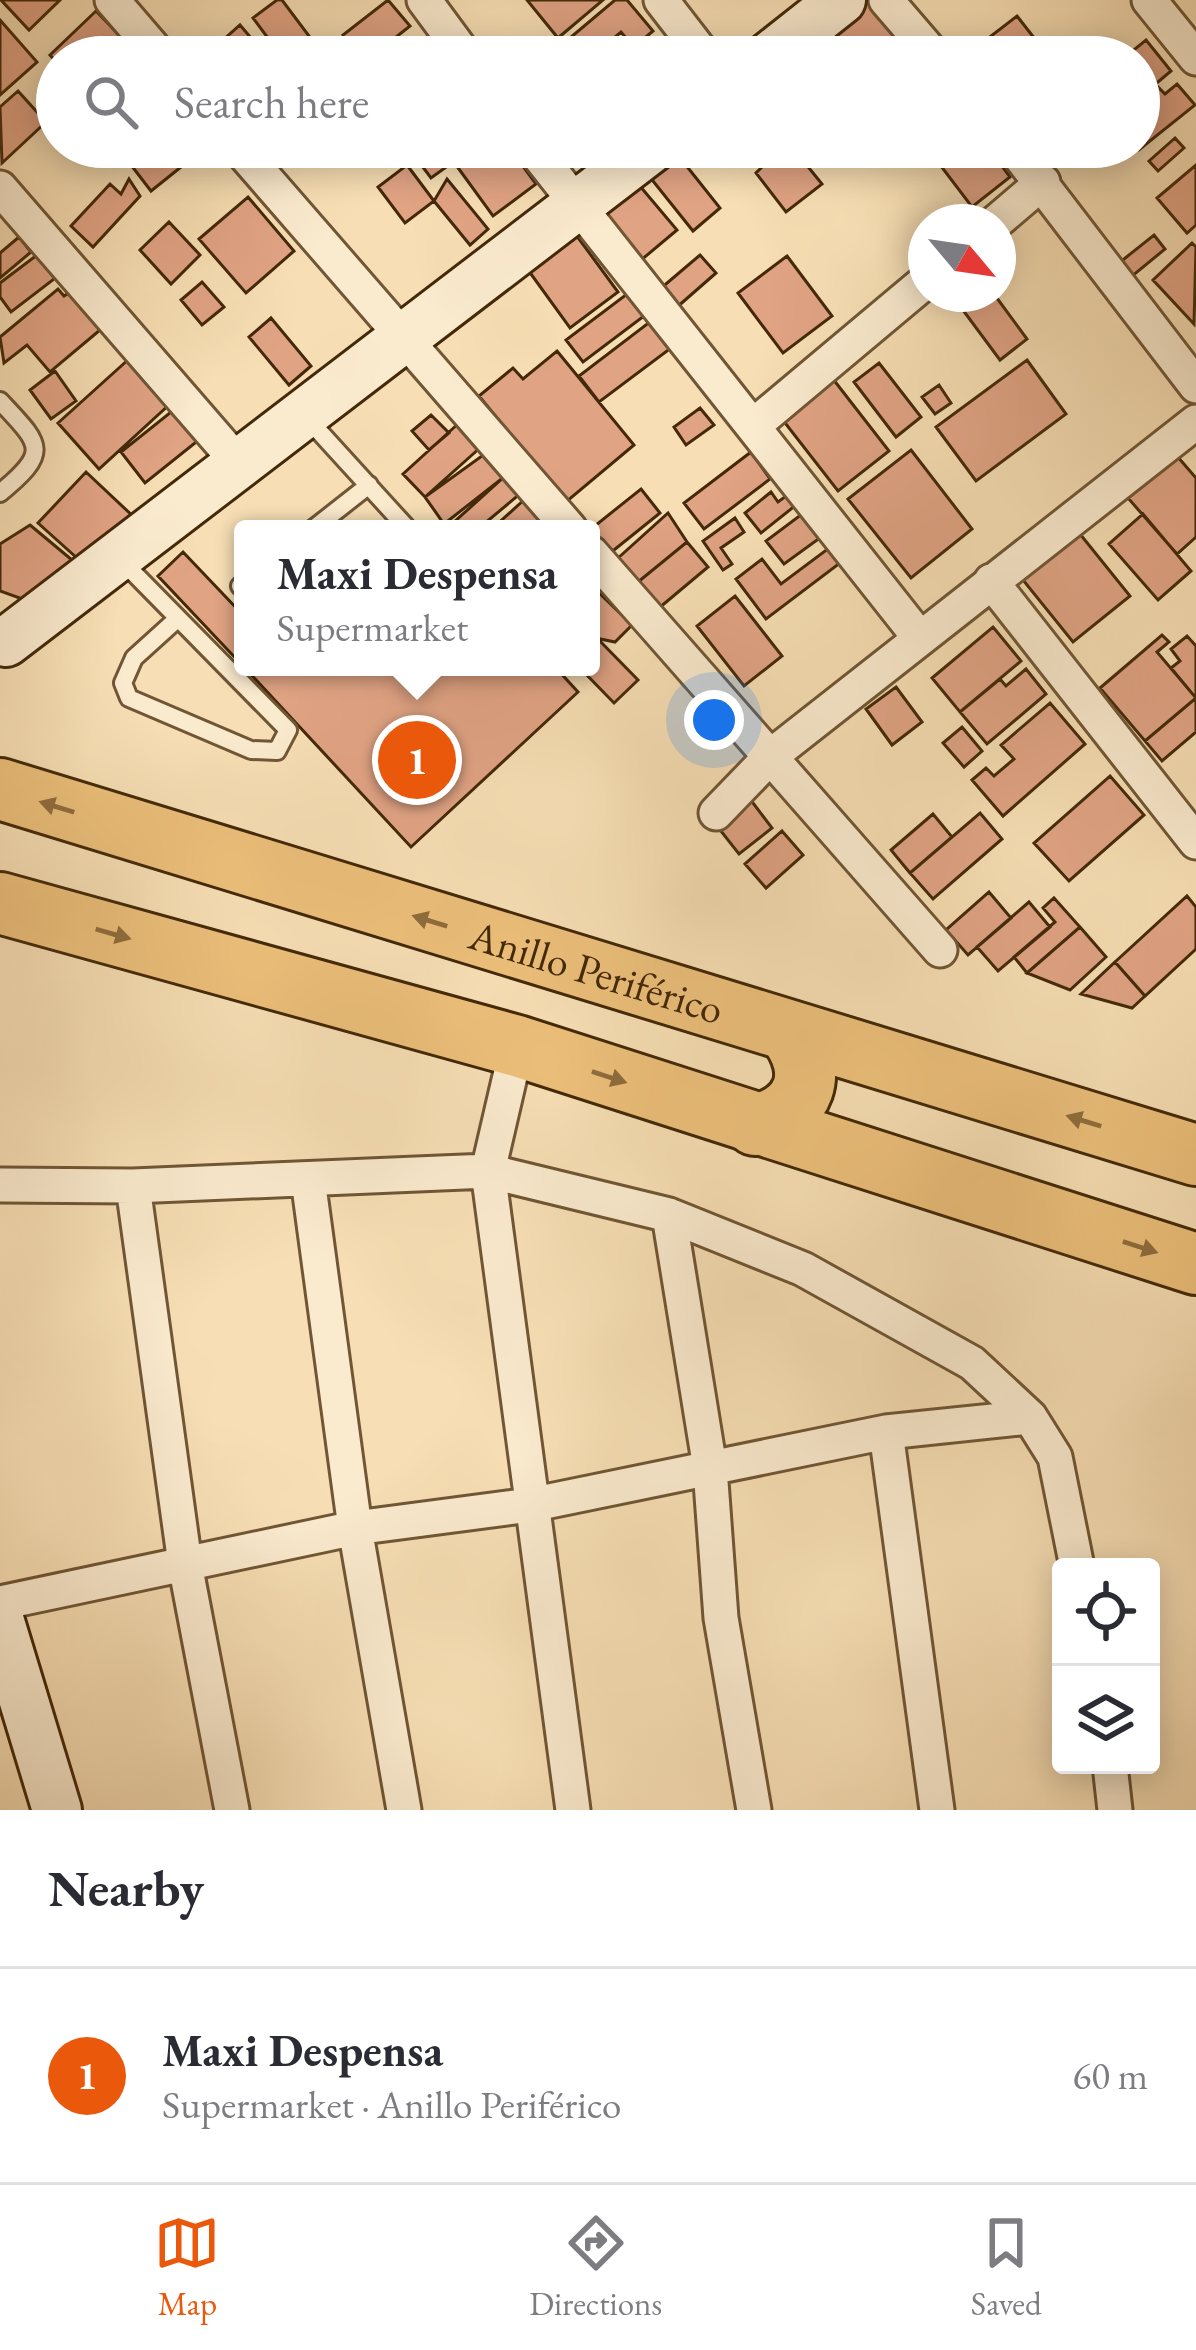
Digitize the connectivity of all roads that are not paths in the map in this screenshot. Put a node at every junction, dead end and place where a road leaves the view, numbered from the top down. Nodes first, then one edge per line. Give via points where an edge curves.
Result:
1 (112, 0) edge
2 (424, 0) edge
3 (661, 0) edge
4 (842, 0) edge
5 (886, 0) edge
6 (1149, 0) edge
7 (142, 36) edge
8 (451, 36) edge
9 (689, 36) edge
10 (796, 36) edge
11 (917, 36) edge
12 (1196, 58) edge
13 (256, 168) edge
14 (547, 168) edge
15 (626, 168) edge
16 (1031, 168) edge
17 (1043, 182) junction
18 (0, 188) edge
19 (1016, 205) edge
20 (576, 207) junction
21 (908, 295) edge
22 (403, 340) junction
23 (1196, 386) edge
24 (0, 401) edge
25 (305, 416) junction
26 (753, 426) junction
27 (1191, 436) edge
28 (241, 466) junction
29 (369, 485) junction
30 (0, 493) edge
31 (324, 520) edge
32 (400, 520) edge
33 (562, 520) edge
34 (119, 558) junction
35 (600, 563) edge
36 (991, 581) junction
37 (176, 620) junction
38 (919, 637) junction
39 (2, 645) edge
40 (771, 756) junction
41 (0, 789) edge
42 (716, 813) dead end
43 (1196, 842) edge
44 (0, 903) edge
45 (940, 950) dead end
46 (788, 1031) junction
47 (517, 1046) junction
48 (755, 1125) junction
49 (1196, 1155) edge
50 (488, 1171) junction
51 (308, 1179) junction
52 (0, 1185) edge
53 (133, 1186) junction
54 (669, 1215) junction
55 (1196, 1264) edge
56 (1030, 1417) junction
57 (886, 1432) junction
58 (710, 1468) junction
59 (530, 1505) junction
60 (355, 1528) junction
61 (1075, 1558) edge
62 (185, 1564) junction
63 (0, 1603) edge
64 (4, 1645) edge
65 (1111, 1774) edge
66 (57, 1810) edge
67 (232, 1810) edge
68 (404, 1810) edge
69 (573, 1810) edge
70 (754, 1810) edge
71 (937, 1810) edge
72 (1115, 1810) edge

1 - 7 street
2 - 8 street
3 - 9 street
4 - 10 street
5 - 11 street
6 - 12 street
13 - 22 street
14 - 20 street
15 - 20 street
16 - 17 street
17 - 19 street
17 - 23 street
18 - 28 street
20 - 22 street
20 - 26 street
21 - 26 street
22 - 25 street
22 - 33 street
24 - 30 lane via 38,451 31,468
25 - 28 street
25 - 29 lane
26 - 38 street
27 - 36 street
28 - 34 street
29 - 31 lane
29 - 32 lane
34 - 37 lane
34 - 39 street
35 - 40 street
36 - 38 street
36 - 43 street
37 - 37 lane via 288,730 277,751 250,750 129,698 123,683 134,658
38 - 40 street
40 - 42 street
40 - 45 street
46 -> 41 highway, Anillo Periférico
44 -> 47 highway
46 - 48 highway via 804,1052 804,1089 780,1119
49 -> 46 highway, Anillo Periférico
47 -> 48 highway
47 - 50 street
48 -> 55 highway
50 - 51 street
50 - 54 street
50 - 59 street
51 - 53 street
51 - 60 street
52 - 53 street
53 - 62 street
54 - 56 street via 803,1270 972,1363
54 - 58 street
56 - 57 street
56 - 61 street via 1055,1457
57 - 58 street
57 - 71 street
58 - 59 street
58 - 70 street via 721,1618
59 - 60 street
59 - 69 street
60 - 62 street
60 - 68 street
62 - 63 street
62 - 67 street
64 - 66 street
65 - 72 street

